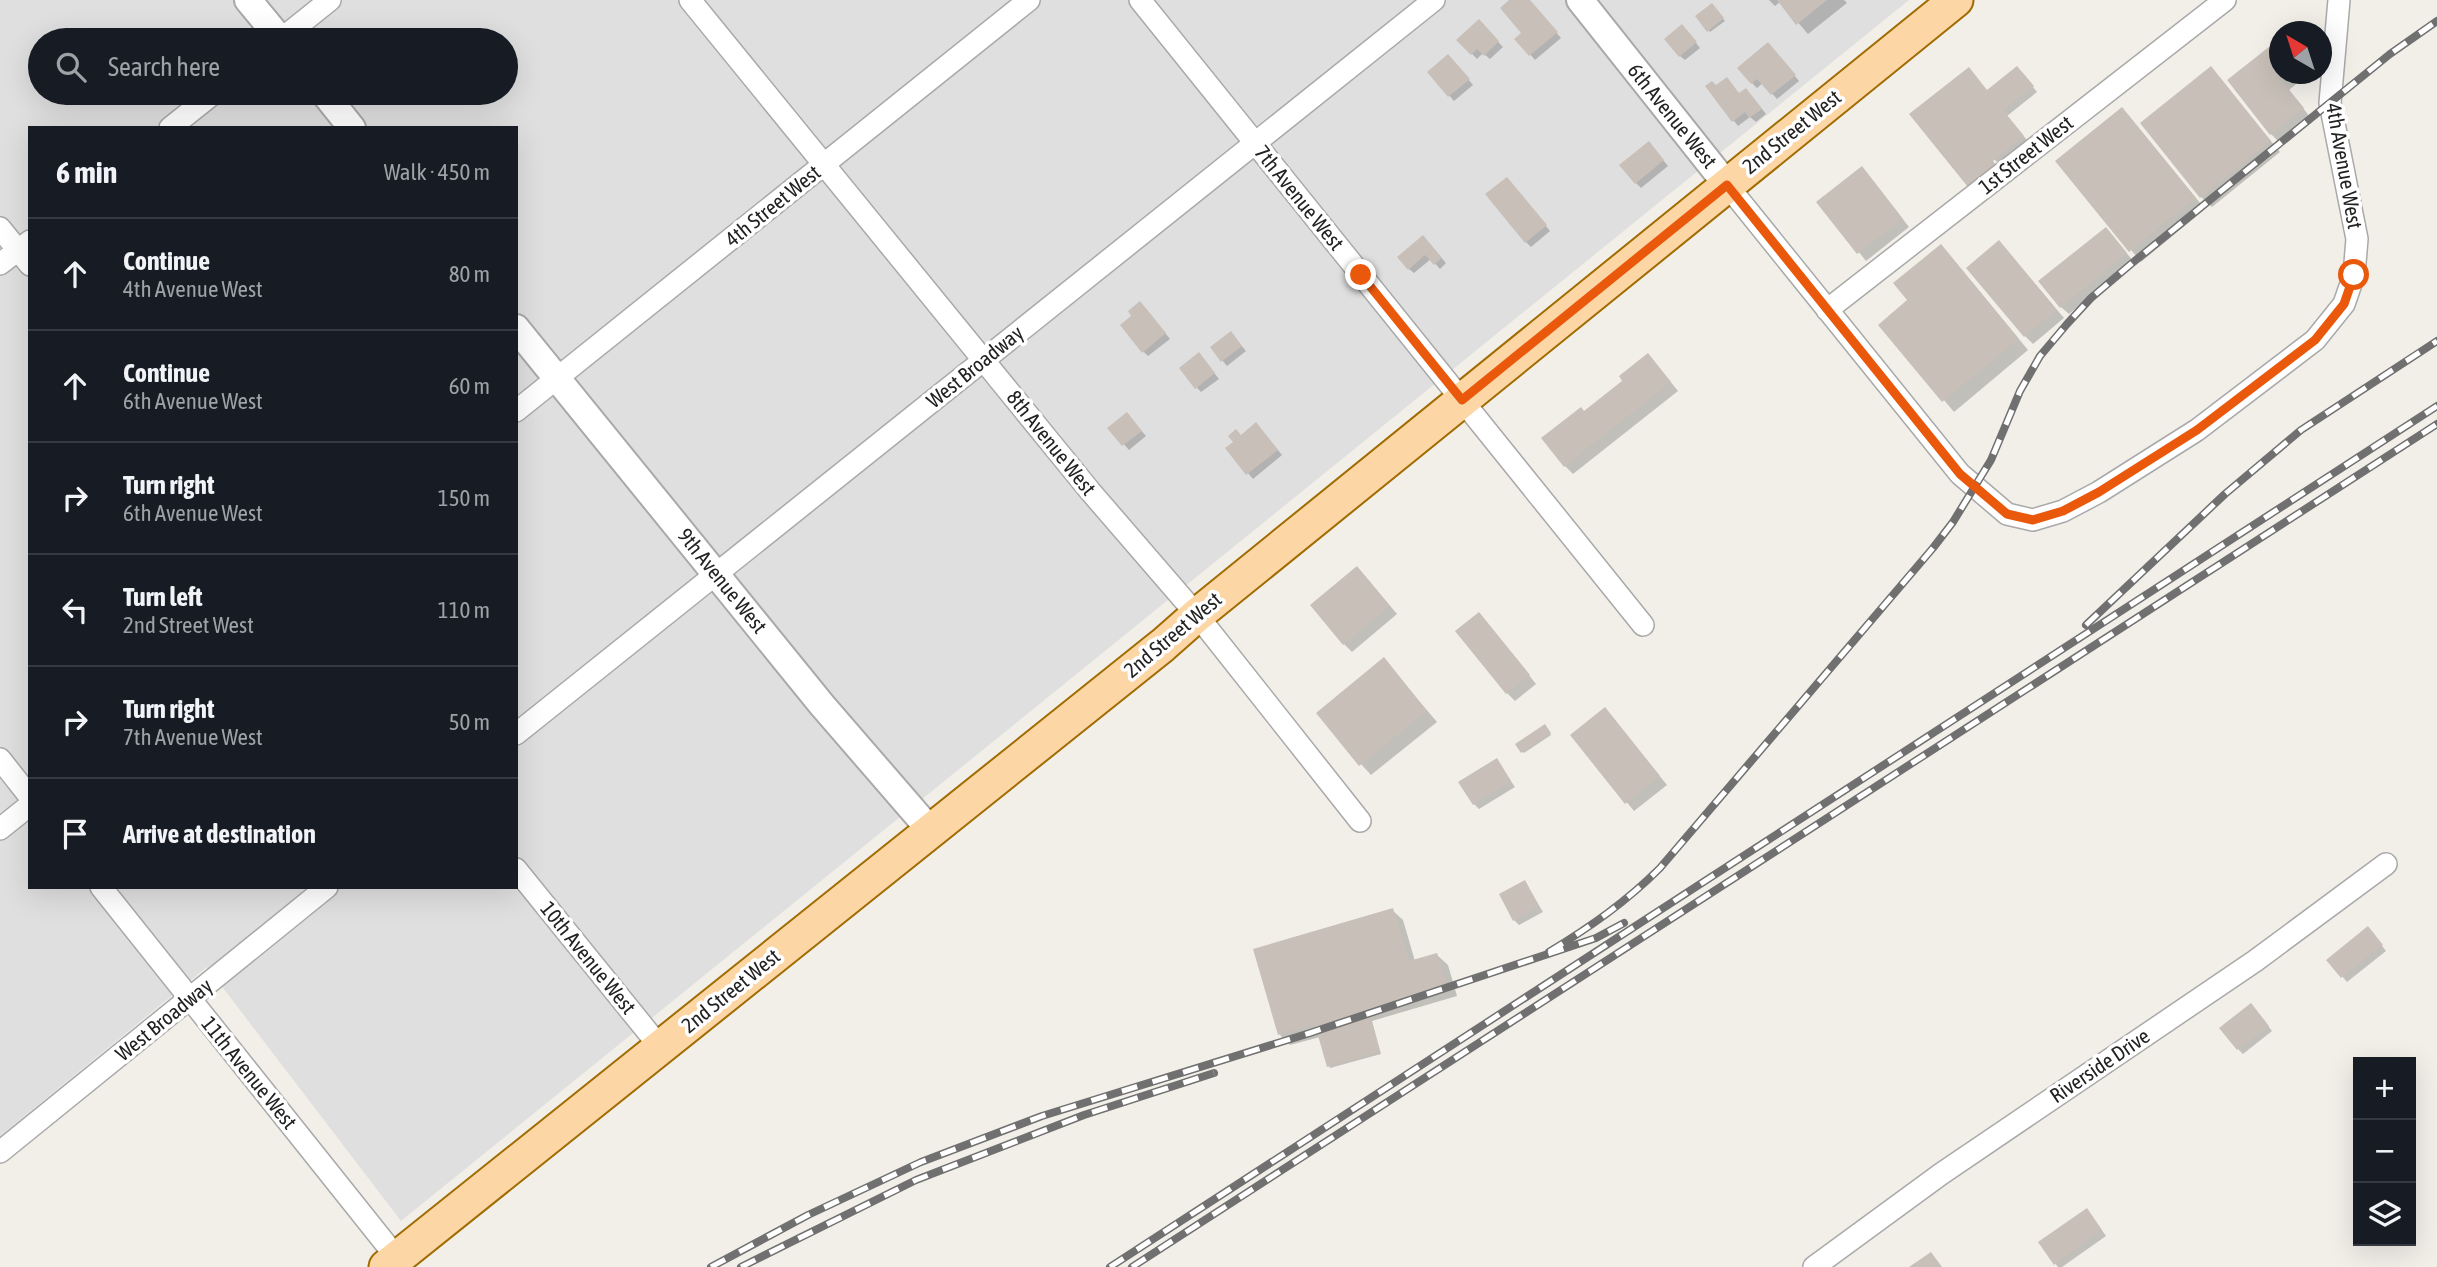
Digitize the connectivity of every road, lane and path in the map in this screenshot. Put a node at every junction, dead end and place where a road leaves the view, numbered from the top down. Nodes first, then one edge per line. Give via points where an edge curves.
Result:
1 (248, 0) edge
2 (330, 0) edge
3 (690, 0) edge
4 (1029, 0) edge
5 (1140, 0) edge
6 (1434, 0) edge
7 (1580, 0) edge
8 (1956, 0) edge
9 (2225, 0) edge
10 (2339, 0) edge
11 (270, 28) edge
12 (295, 28) edge
13 (199, 105) edge
14 (334, 105) edge
15 (173, 126) edge
16 (350, 126) edge
17 (1255, 143) junction
18 (823, 166) junction
19 (1727, 185) junction
20 (0, 228) edge
21 (26, 252) edge
22 (0, 264) edge
23 (1826, 310) junction
24 (518, 330) edge
25 (983, 360) junction
26 (557, 378) junction
27 (1462, 400) junction
28 (518, 409) edge
29 (2197, 430) joint
30 (715, 574) junction
31 (1196, 615) junction
32 (1643, 625) dead end
33 (518, 732) edge
34 (0, 759) edge
35 (28, 794) edge
36 (28, 807) edge
37 (1360, 821) dead end
38 (0, 829) edge
39 (931, 831) junction
40 (2386, 864) dead end
41 (518, 871) edge
42 (103, 889) edge
43 (325, 889) edge
44 (190, 999) junction
45 (660, 1047) junction
46 (0, 1152) edge
47 (392, 1263) edge
48 (1814, 1267) edge

1 - 11 street
2 - 12 street
3 - 18 street, 8th Avenue West
4 - 18 street, 4th Street West
5 - 17 street, 7th Avenue West
6 - 17 street, West Broadway
7 - 19 street, 6th Avenue West
8 - 19 main road, 2nd Street West
9 - 23 street, 1st Street West
10 - 29 street, 4th Avenue West via 2330,103 2357,239 2354,275 2344,304 2315,340
13 - 15 street
14 - 16 street
17 - 25 street, West Broadway
17 - 27 street, 7th Avenue West
18 - 25 street, 8th Avenue West
18 - 26 street, 4th Street West
19 - 23 street, 6th Avenue West
19 - 27 main road, 2nd Street West
20 - 21 street
21 - 22 street
23 - 29 street, 6th Avenue West via 1960,474 2007,514 2033,520 2063,511
24 - 26 street, 9th Avenue West
25 - 30 street, West Broadway
25 - 31 street, 8th Avenue West
26 - 28 street, 4th Street West
26 - 30 street, 9th Avenue West
27 - 31 main road, 2nd Street West
27 - 32 street, 7th Avenue West
30 - 33 street, West Broadway
30 - 39 street, 9th Avenue West
31 - 37 street, 8th Avenue West
31 - 39 main road, 2nd Street West
34 - 35 street
36 - 38 street
39 - 45 main road, 2nd Street West
40 - 48 street, Riverside Drive via 2255,961 1941,1174
41 - 45 street, 10th Avenue West
42 - 44 street, 11th Avenue West
43 - 44 street, West Broadway
44 - 46 street, West Broadway
44 - 47 street, 11th Avenue West
45 - 47 main road, 2nd Street West

